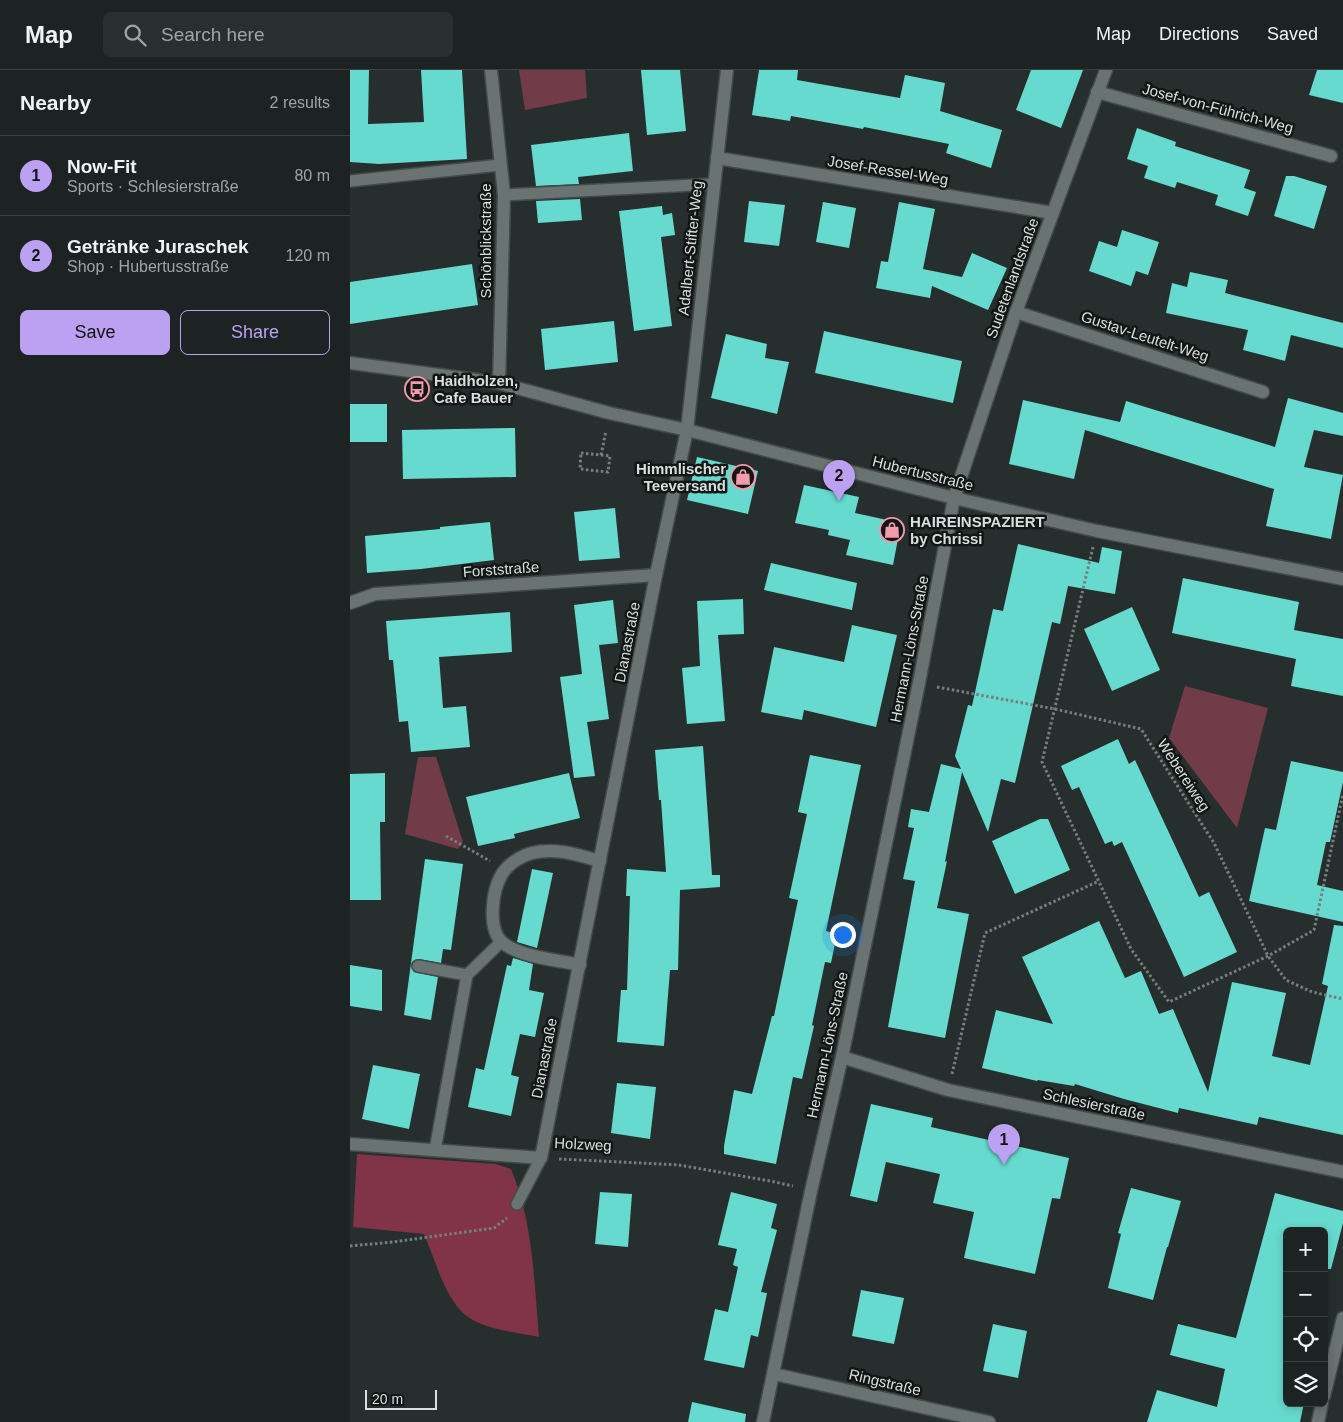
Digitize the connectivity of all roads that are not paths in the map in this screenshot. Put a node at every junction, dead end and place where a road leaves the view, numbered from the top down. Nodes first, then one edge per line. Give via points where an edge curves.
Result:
1 (492, 70) edge
2 (727, 70) edge
3 (1106, 70) edge
4 (1097, 92) junction
5 (1331, 156) dead end
6 (717, 158) junction
7 (500, 165) junction
8 (350, 181) edge
9 (714, 184) junction
10 (504, 195) junction
11 (1053, 213) junction
12 (1016, 312) junction
13 (350, 363) edge
14 (498, 383) junction
15 (1263, 392) dead end
16 (687, 430) junction
17 (954, 498) junction
18 (656, 575) junction
19 (1343, 579) edge
20 (350, 603) edge
21 (600, 861) junction
22 (501, 942) junction
23 (580, 965) junction
24 (418, 966) dead end
25 (467, 975) junction
26 (842, 1056) junction
27 (350, 1144) edge
28 (435, 1150) junction
29 (541, 1158) junction
30 (1343, 1172) edge
31 (517, 1204) road end
32 (1343, 1318) edge
33 (774, 1374) junction
34 (1328, 1380) edge
35 (1321, 1407) edge
36 (763, 1422) edge
37 (989, 1422) edge
38 (1318, 1422) edge

1 - 7 street, Schönblickstraße
2 - 6 street, Adalbert-Stifter-Weg
3 - 4 street, Sudetenlandstraße
4 - 5 street, Josef-von-Führich-Weg
4 - 11 street, Sudetenlandstraße
6 - 9 street, Adalbert-Stifter-Weg
6 - 11 street, Josef-Ressel-Weg
7 - 8 lane
7 - 10 street, Schönblickstraße
9 - 10 lane
9 - 16 street, Adalbert-Stifter-Weg
10 - 14 street, Schönblickstraße
11 - 12 street, Sudetenlandstraße
12 - 15 street, Gustav-Leutelt-Weg
12 - 17 street, Sudetenlandstraße
13 - 14 street, Hubertusstraße
14 - 16 street, Hubertusstraße
16 - 17 street, Hubertusstraße
16 - 18 street, Dianastraße
17 - 19 street, Hubertusstraße via 1097,531
17 - 26 street, Hermann-Löns-Straße
18 - 20 street, Forststraße via 375,594
18 - 21 street, Dianastraße
21 - 22 street via 557,850 532,853 513,862 501,875 492,908
21 - 23 street, Dianastraße
22 - 23 street via 515,950
22 - 25 lane
23 - 29 street, Dianastraße
24 - 25 lane
25 - 28 lane
26 - 30 street, Schlesierstraße via 948,1090
26 - 33 street, Hermann-Löns-Straße
27 - 28 street, Holzweg
28 - 29 street, Holzweg
29 - 31 lane
32 - 34 street
33 - 36 street, Hermann-Löns-Straße
33 - 37 street, Ringstraße
35 - 38 street

